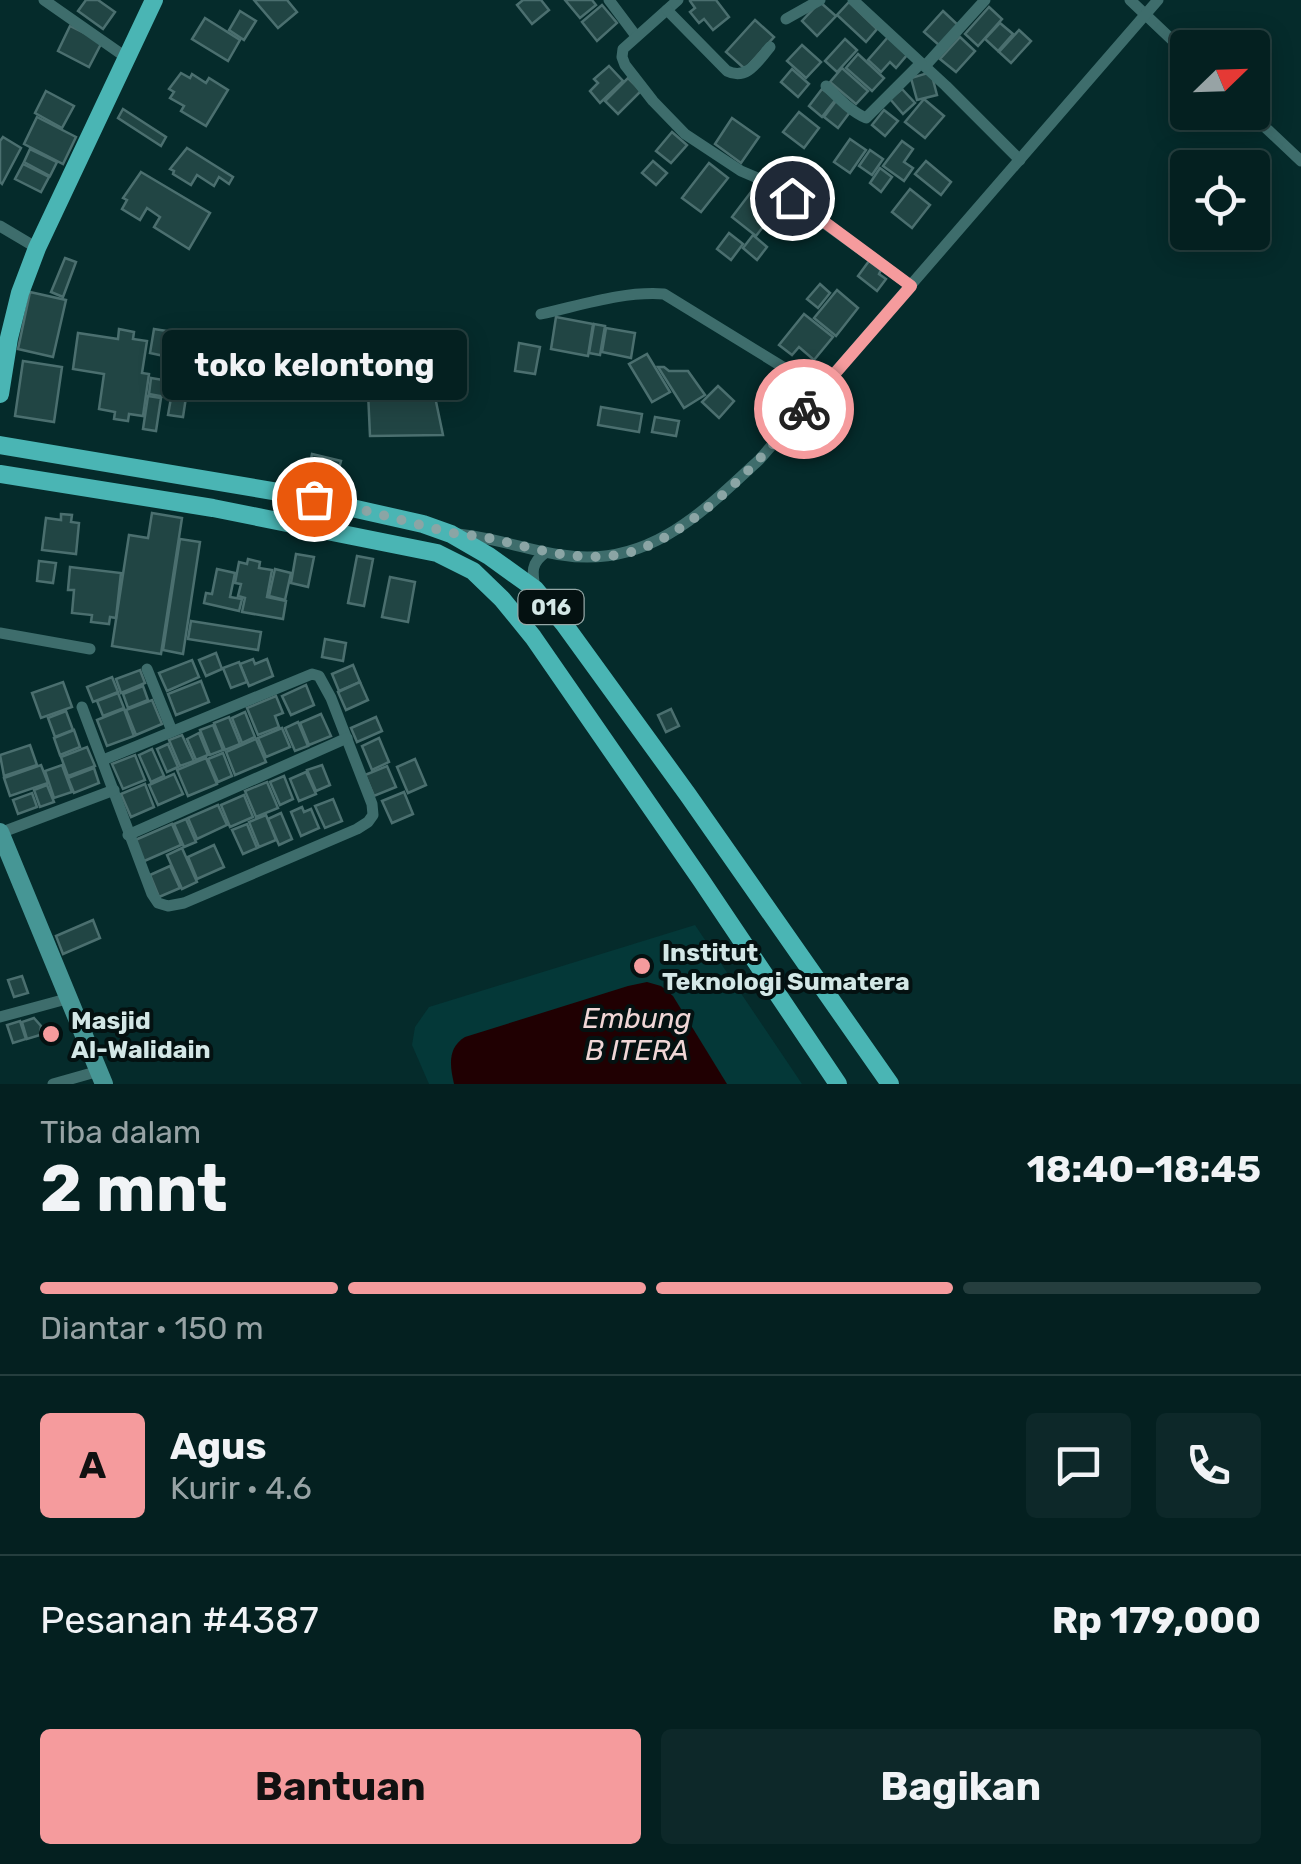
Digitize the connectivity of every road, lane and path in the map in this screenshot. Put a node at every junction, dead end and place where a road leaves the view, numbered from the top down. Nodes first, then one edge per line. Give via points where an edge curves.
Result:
1 (44, 0) edge
2 (154, 0) edge
3 (609, 0) edge
4 (678, 0) edge
5 (820, 0) edge
6 (853, 0) edge
7 (985, 0) edge
8 (1130, 0) edge
9 (1158, 0) edge
10 (666, 10) junction
11 (1144, 15) junction
12 (786, 19) dead end
13 (636, 36) junction
14 (1170, 39) edge
15 (770, 48) dead end
16 (127, 58) junction
17 (923, 64) junction
18 (826, 86) dead end
19 (1268, 130) edge
20 (1020, 160) junction
21 (1301, 161) edge
22 (0, 226) edge
23 (37, 248) junction
24 (911, 286) junction
25 (541, 314) dead end
26 (819, 392) junction
27 (0, 394) edge
28 (0, 445) edge
29 (0, 474) edge
30 (285, 493) junction
31 (280, 520) junction
32 (452, 534) junction
33 (545, 553) junction
34 (535, 589) junction
35 (0, 633) edge
36 (90, 649) dead end
37 (147, 669) dead end
38 (82, 707) dead end
39 (172, 731) junction
40 (347, 738) junction
41 (102, 760) junction
42 (114, 790) junction
43 (0, 833) edge
44 (128, 834) junction
45 (70, 998) junction
46 (0, 1017) edge
47 (102, 1078) edge
48 (53, 1084) edge
49 (838, 1084) edge
50 (890, 1084) edge

1 - 16 street
2 - 16 main road
3 - 13 street
4 - 10 street
5 - 12 street
6 - 17 street
7 - 17 street
8 - 11 street
9 - 11 street
10 - 13 street
10 - 15 street via 736,76
11 - 14 street
11 - 20 street
13 - 24 street via 623,49 625,65 686,134 769,183
16 - 23 main road
17 - 18 street via 866,118
17 - 20 street
19 - 21 street
20 - 24 street
22 - 23 street
23 - 27 main road via 20,293
24 - 26 street
25 - 26 street via 622,295 664,294
26 - 33 street via 723,494 650,546 597,558
28 - 30 main road, 016
29 - 31 main road, 016
30 - 31 main road
30 - 32 main road, 016
31 - 49 main road, 016 via 437,553 473,571 502,598
32 - 33 street
32 - 34 main road, 016
33 - 34 street via 532,567
34 - 50 main road, 016
35 - 36 street
37 - 39 street
38 - 41 street
39 - 40 street via 312,674 319,676
39 - 41 street
40 - 44 street
40 - 44 street via 374,815 357,829 168,906 152,894
41 - 42 street
42 - 43 street
42 - 44 street
43 - 45 street
45 - 46 street
45 - 47 street
47 - 48 street

